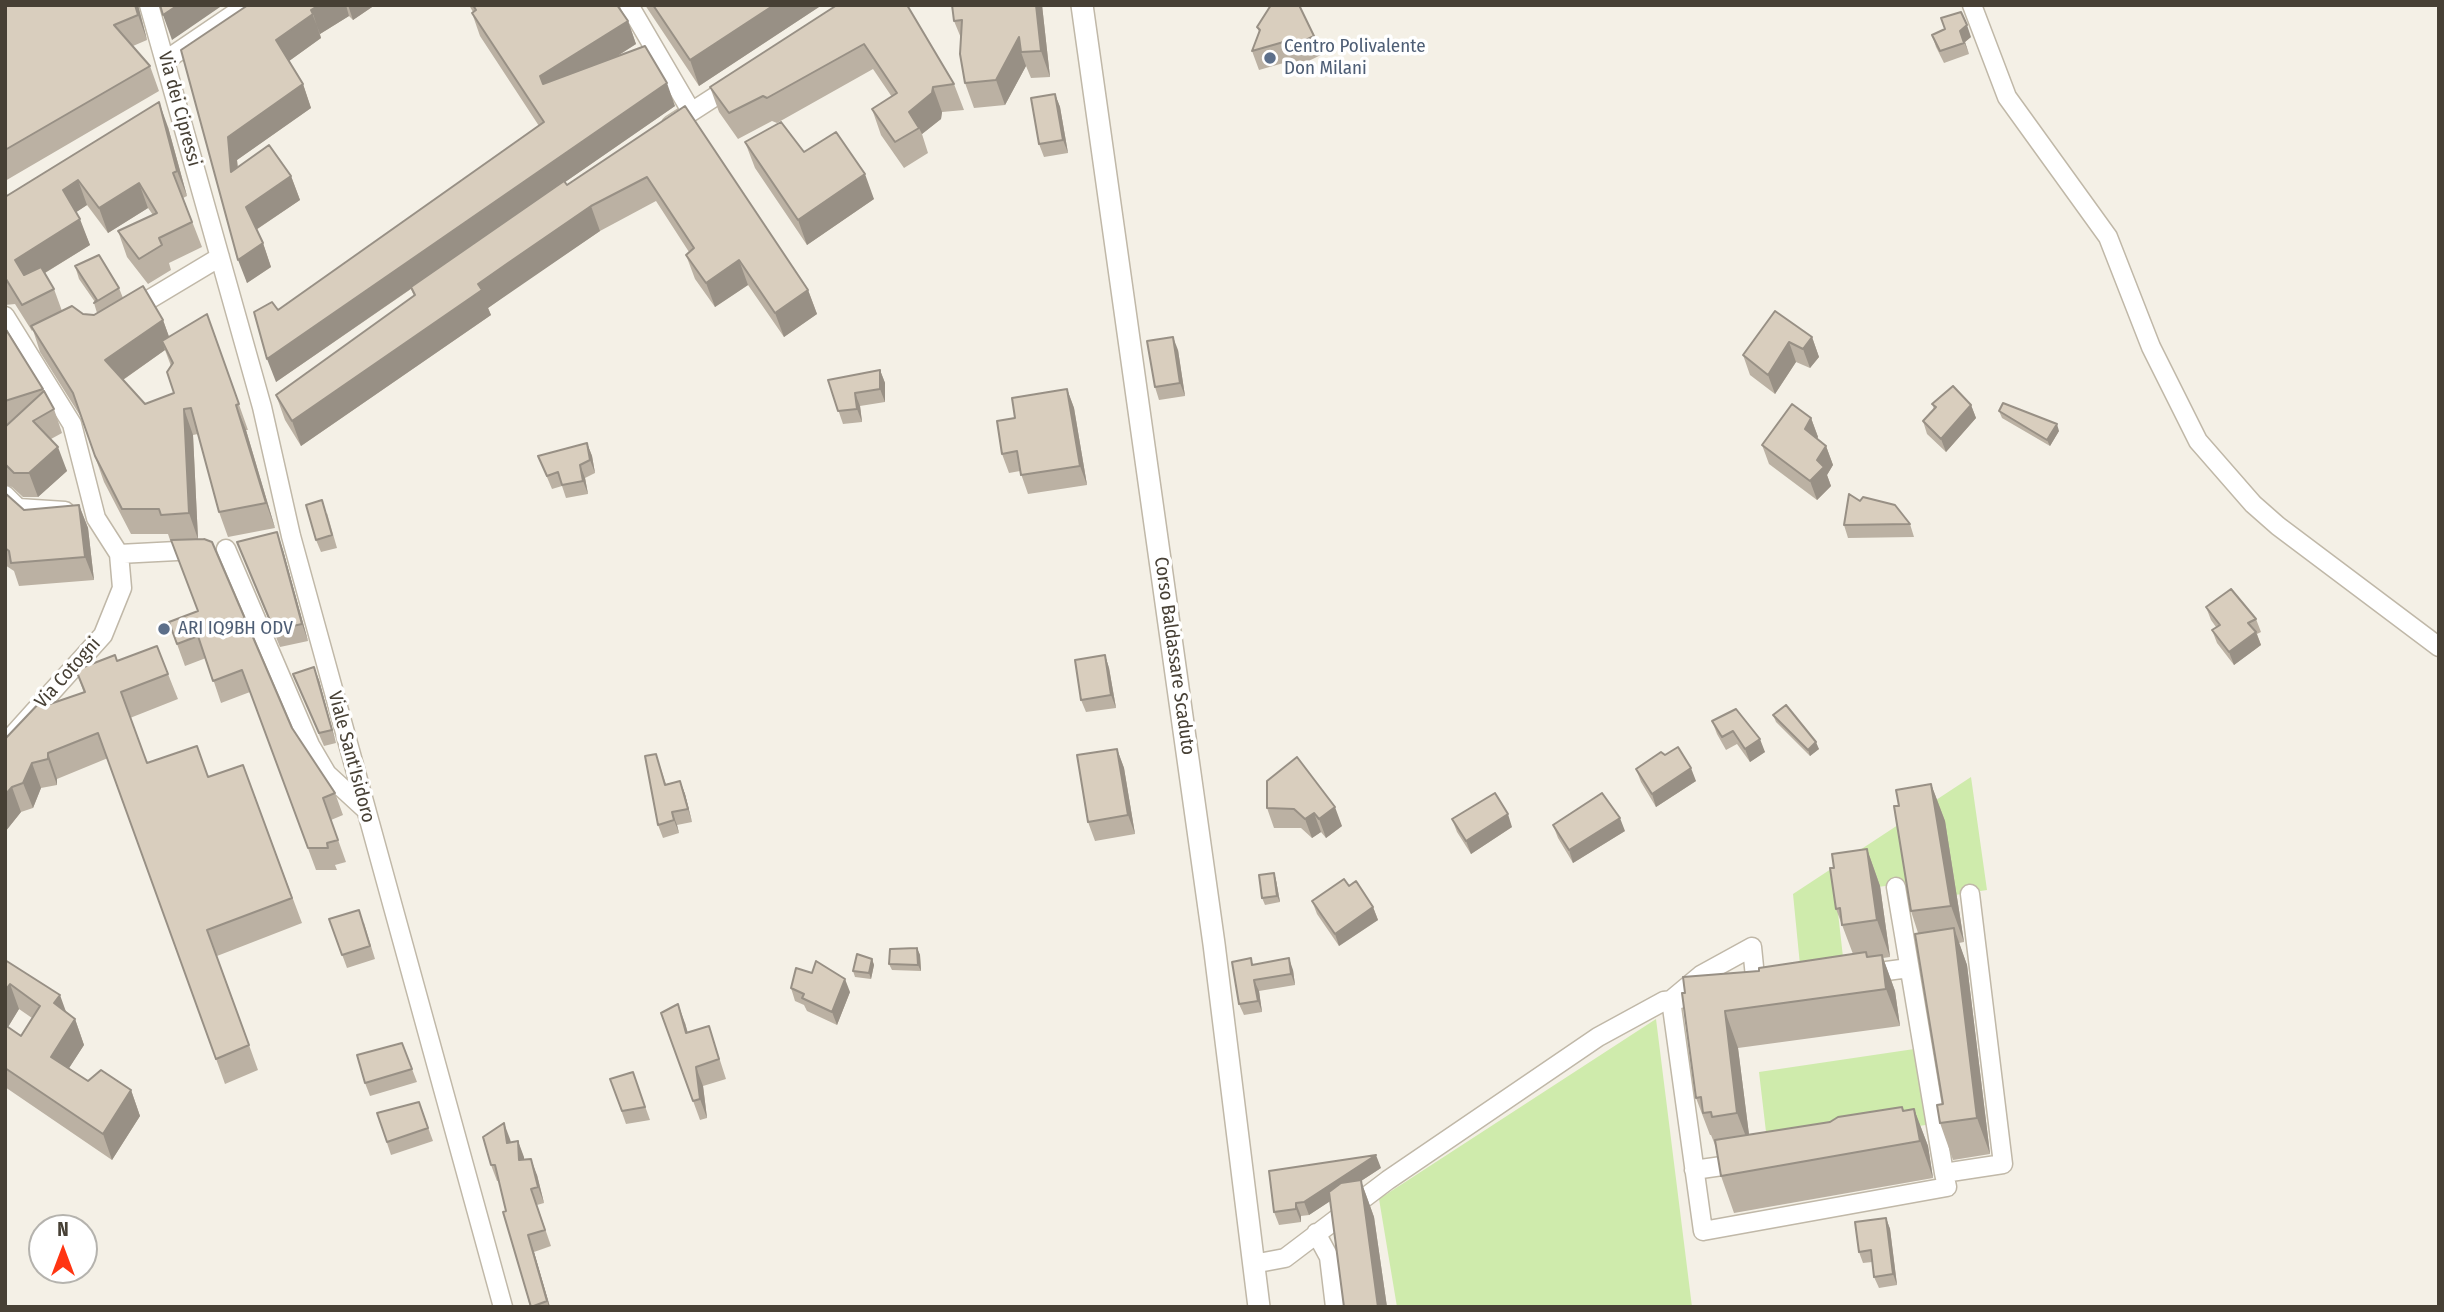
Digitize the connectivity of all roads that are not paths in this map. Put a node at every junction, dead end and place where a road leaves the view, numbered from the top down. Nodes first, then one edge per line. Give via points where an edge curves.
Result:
1 (247, 5) edge
2 (629, 5) edge
3 (1082, 5) edge
4 (1972, 5) edge
5 (150, 8) edge
6 (166, 60) junction
7 (748, 76) edge
8 (691, 111) junction
9 (657, 134) edge
10 (206, 206) joint
11 (220, 257) junction
12 (5, 316) edge
13 (109, 323) edge
14 (7, 499) edge
15 (96, 518) junction
16 (291, 536) junction
17 (269, 540) edge
18 (245, 548) edge
19 (226, 549) junction
20 (119, 555) junction
21 (2439, 647) edge
22 (5, 744) edge
23 (366, 810) junction
24 (1896, 887) dead end
25 (1970, 894) dead end
26 (1977, 952) junction
27 (1953, 955) edge
28 (1930, 959) edge
29 (1909, 965) junction
30 (1842, 976) edge
31 (1775, 985) edge
32 (1756, 987) junction
33 (1732, 991) edge
34 (1708, 994) edge
35 (1671, 1000) junction
36 (1766, 1159) edge
37 (1694, 1170) junction
38 (1944, 1173) junction
39 (1316, 1233) junction
40 (1253, 1264) junction
41 (503, 1307) edge
42 (1259, 1307) edge
43 (1335, 1307) edge

1 - 6 street
2 - 8 street
3 - 40 street, Corso Baldassare Scaduto via 1214,944
4 - 21 street via 2007,97 2108,237 2151,347 2198,441 2278,526
5 - 6 street, Via dei Cipressi
6 - 10 street, Via dei Cipressi via 171,105
7 - 8 street
8 - 9 street
10 - 11 street, Viale Sant'Isidoro
11 - 13 street
11 - 16 street, Viale Sant'Isidoro via 268,403
12 - 15 street via 30,344 72,424
14 - 15 street via 18,508 51,508
15 - 20 street
16 - 17 street
16 - 23 street, Viale Sant'Isidoro
18 - 19 street
19 - 20 street
19 - 23 street via 310,745 327,774
20 - 22 street, Via Cotogni via 122,588 103,635
23 - 41 street, Viale Sant'Isidoro
24 - 29 street
25 - 26 street
26 - 27 street
26 - 38 street via 2003,1164
28 - 29 street
29 - 30 street
29 - 38 street
31 - 32 street
32 - 33 street
32 - 35 street via 1752,947 1701,975
34 - 35 street
35 - 37 street
35 - 39 street via 1598,1037
36 - 37 street
37 - 38 street via 1703,1231 1947,1187
39 - 40 street via 1285,1258
39 - 43 street via 1329,1257
40 - 42 street, Corso Baldassare Scaduto

